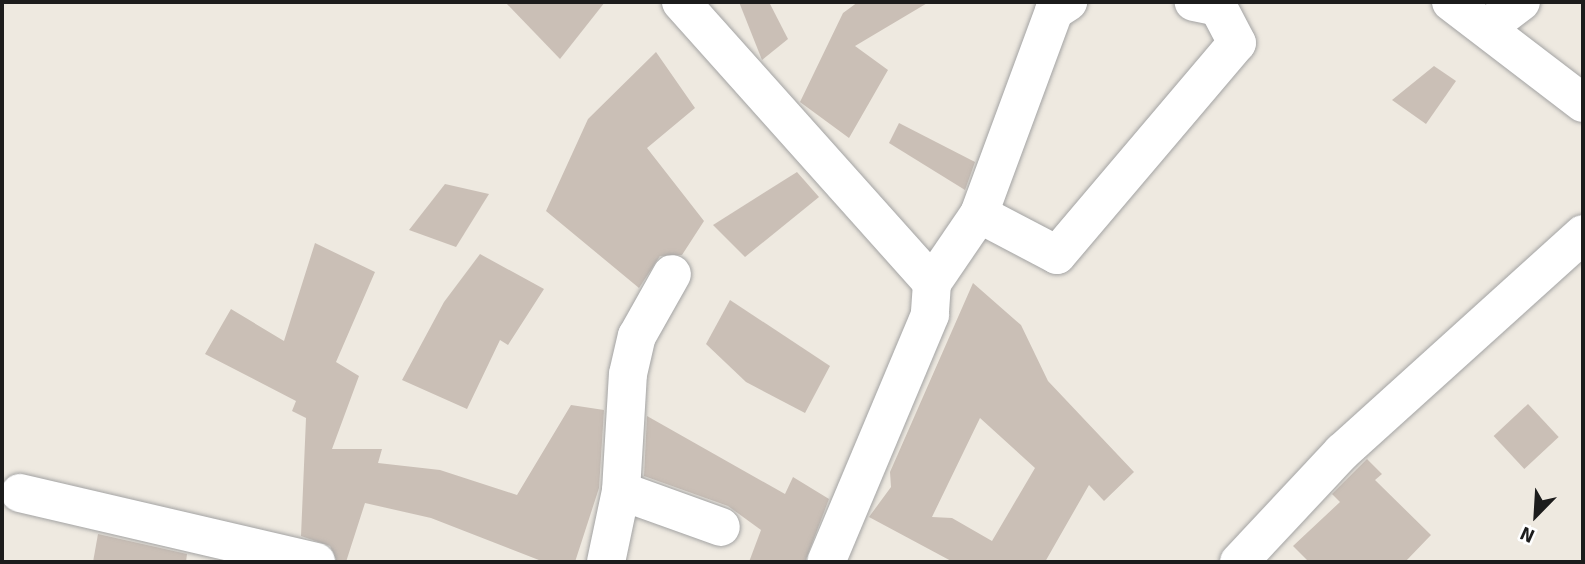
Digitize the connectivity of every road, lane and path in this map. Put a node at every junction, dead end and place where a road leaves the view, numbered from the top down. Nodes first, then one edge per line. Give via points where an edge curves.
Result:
1 (681, 2) edge
2 (1068, 2) edge
3 (1194, 2) edge
4 (1451, 2) edge
5 (1521, 2) edge
6 (1489, 26) junction
7 (1583, 103) edge
8 (979, 214) junction
9 (1583, 234) edge
10 (672, 274) dead end
11 (932, 284) junction
12 (621, 491) junction
13 (20, 493) dead end
14 (721, 527) dead end
15 (215, 551) edge
16 (312, 562) edge
17 (607, 562) edge
18 (826, 562) edge
19 (1239, 562) edge

1 - 11 street
2 - 8 street via 1055,11
3 - 8 street via 1218,7 1237,43 1057,256
4 - 6 street
5 - 6 street
6 - 7 street
8 - 11 street
9 - 19 street via 1342,452
10 - 12 street via 637,336 628,374
11 - 18 street via 930,315
12 - 14 street
12 - 17 street
13 - 15 street
15 - 16 street

